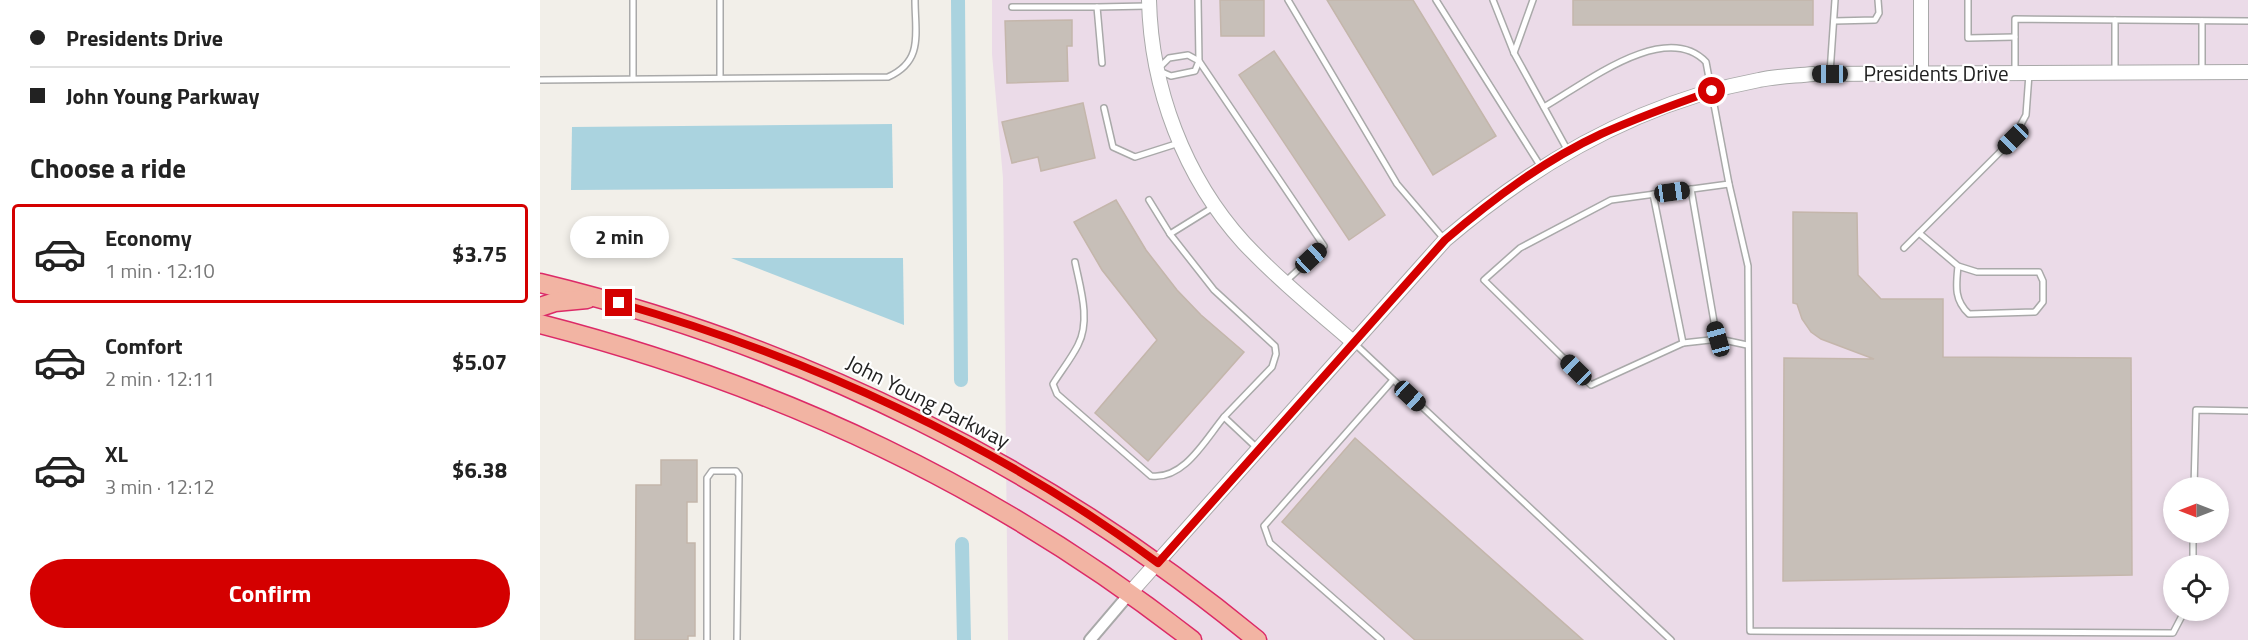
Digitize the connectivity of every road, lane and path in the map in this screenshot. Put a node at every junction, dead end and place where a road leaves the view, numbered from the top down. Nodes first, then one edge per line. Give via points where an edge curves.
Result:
1 (633, 0) edge
2 (720, 0) edge
3 (915, 0) edge
4 (1198, 0) edge
5 (1288, 0) edge
6 (1436, 0) edge
7 (1493, 0) edge
8 (1533, 0) edge
9 (1835, 0) edge
10 (1878, 0) edge
11 (1921, 0) edge
12 (1968, 0) edge
13 (1149, 3) edge
14 (1012, 7) dead end
15 (1096, 7) junction
16 (2115, 20) junction
17 (1834, 21) junction
18 (2202, 21) junction
19 (2248, 21) edge
20 (2015, 38) junction
21 (1514, 53) junction
22 (1199, 61) junction
23 (1102, 63) dead end
24 (1157, 70) junction
25 (2248, 72) edge
26 (2115, 73) junction
27 (2202, 73) junction
28 (1830, 74) junction
29 (1921, 74) junction
30 (2022, 74) junction
31 (720, 77) junction
32 (633, 78) junction
33 (540, 80) edge
34 (1712, 91) junction
35 (1544, 107) junction
36 (1104, 108) dead end
37 (1179, 143) junction
38 (1568, 151) junction
39 (1541, 167) junction
40 (1729, 184) junction
41 (1691, 189) junction
42 (1653, 194) junction
43 (1149, 200) dead end
44 (1215, 206) junction
45 (1919, 233) junction
46 (1170, 234) junction
47 (1445, 240) junction
48 (1905, 248) dead end
49 (1075, 262) dead end
50 (1958, 266) junction
51 (1285, 282) junction
52 (540, 283) edge
53 (601, 297) junction
54 (540, 307) edge
55 (540, 324) edge
56 (1718, 339) junction
57 (1353, 342) junction
58 (1683, 343) junction
59 (1747, 345) junction
60 (1393, 380) junction
61 (2248, 411) edge
62 (1224, 417) junction
63 (1259, 449) junction
64 (2194, 477) edge
65 (1158, 563) junction
66 (1130, 593) junction
67 (2180, 621) edge
68 (707, 640) edge
69 (737, 640) edge
70 (1090, 640) edge
71 (1192, 640) edge
72 (1257, 640) edge
73 (1381, 640) edge
74 (1671, 640) edge

1 - 32 lane
2 - 31 lane
3 - 31 lane via 915,49 902,71 888,76
4 - 22 lane
5 - 47 lane via 1397,184
6 - 39 lane
7 - 21 lane
8 - 21 lane
9 - 17 lane
10 - 17 lane via 1875,20
11 - 29 street
12 - 20 lane via 1968,38
13 - 15 lane
13 - 24 street
14 - 15 lane
15 - 23 lane
16 - 18 lane
16 - 20 lane via 2015,19
16 - 26 lane
17 - 28 lane
18 - 19 lane
18 - 27 lane
20 - 30 lane
21 - 35 lane
22 - 24 lane via 1188,55 1169,58
22 - 24 lane via 1195,71 1171,76
22 - 51 lane via 1324,246
24 - 37 street
25 - 27 street, Presidents Drive
26 - 27 street, Presidents Drive
26 - 30 street, Presidents Drive
28 - 29 street, Presidents Drive
28 - 34 street, Presidents Drive via 1760,80
29 - 30 street, Presidents Drive
30 - 45 lane via 2026,115 2013,139
31 - 32 lane
32 - 33 lane
34 - 35 lane via 1706,62 1698,53 1686,48 1658,49 1620,61
34 - 38 street, Presidents Drive
34 - 40 lane
35 - 38 lane
36 - 37 lane via 1113,147 1128,154 1135,157
37 - 44 street
38 - 39 street, Presidents Drive
39 - 47 street, Presidents Drive via 1491,201
40 - 41 lane
40 - 59 lane via 1748,266
41 - 42 lane
41 - 56 lane
42 - 58 lane
42 - 58 lane via 1611,200 1520,248 1484,280 1591,385
43 - 46 lane
44 - 46 lane
44 - 51 street via 1244,242
45 - 48 lane
45 - 50 lane
46 - 62 lane via 1214,290 1275,346 1272,367
47 - 57 street, Presidents Drive
49 - 62 lane via 1083,332 1053,384 1057,394 1151,476 1178,471
50 - 50 lane via 1977,272 2039,272 2043,302 2035,312 1969,314 1955,293
51 - 57 street
52 - 53 highway, John Young Parkway
53 - 54 highway
53 - 65 highway, John Young Parkway via 730,338 882,401 1049,490
55 - 66 highway via 692,368 825,420 992,504
56 - 58 lane
56 - 59 lane
57 - 60 lane
57 - 63 street, Presidents Drive
59 - 67 lane via 1750,631 2173,633
60 - 73 lane via 1264,526 1270,543
60 - 74 lane
61 - 64 lane via 2196,410
62 - 63 lane
63 - 65 street, Presidents Drive
65 - 66 street, Presidents Drive
65 - 72 highway, John Young Parkway
66 - 70 street, Presidents Drive
66 - 71 highway
68 - 69 lane via 707,477 712,471 736,471

